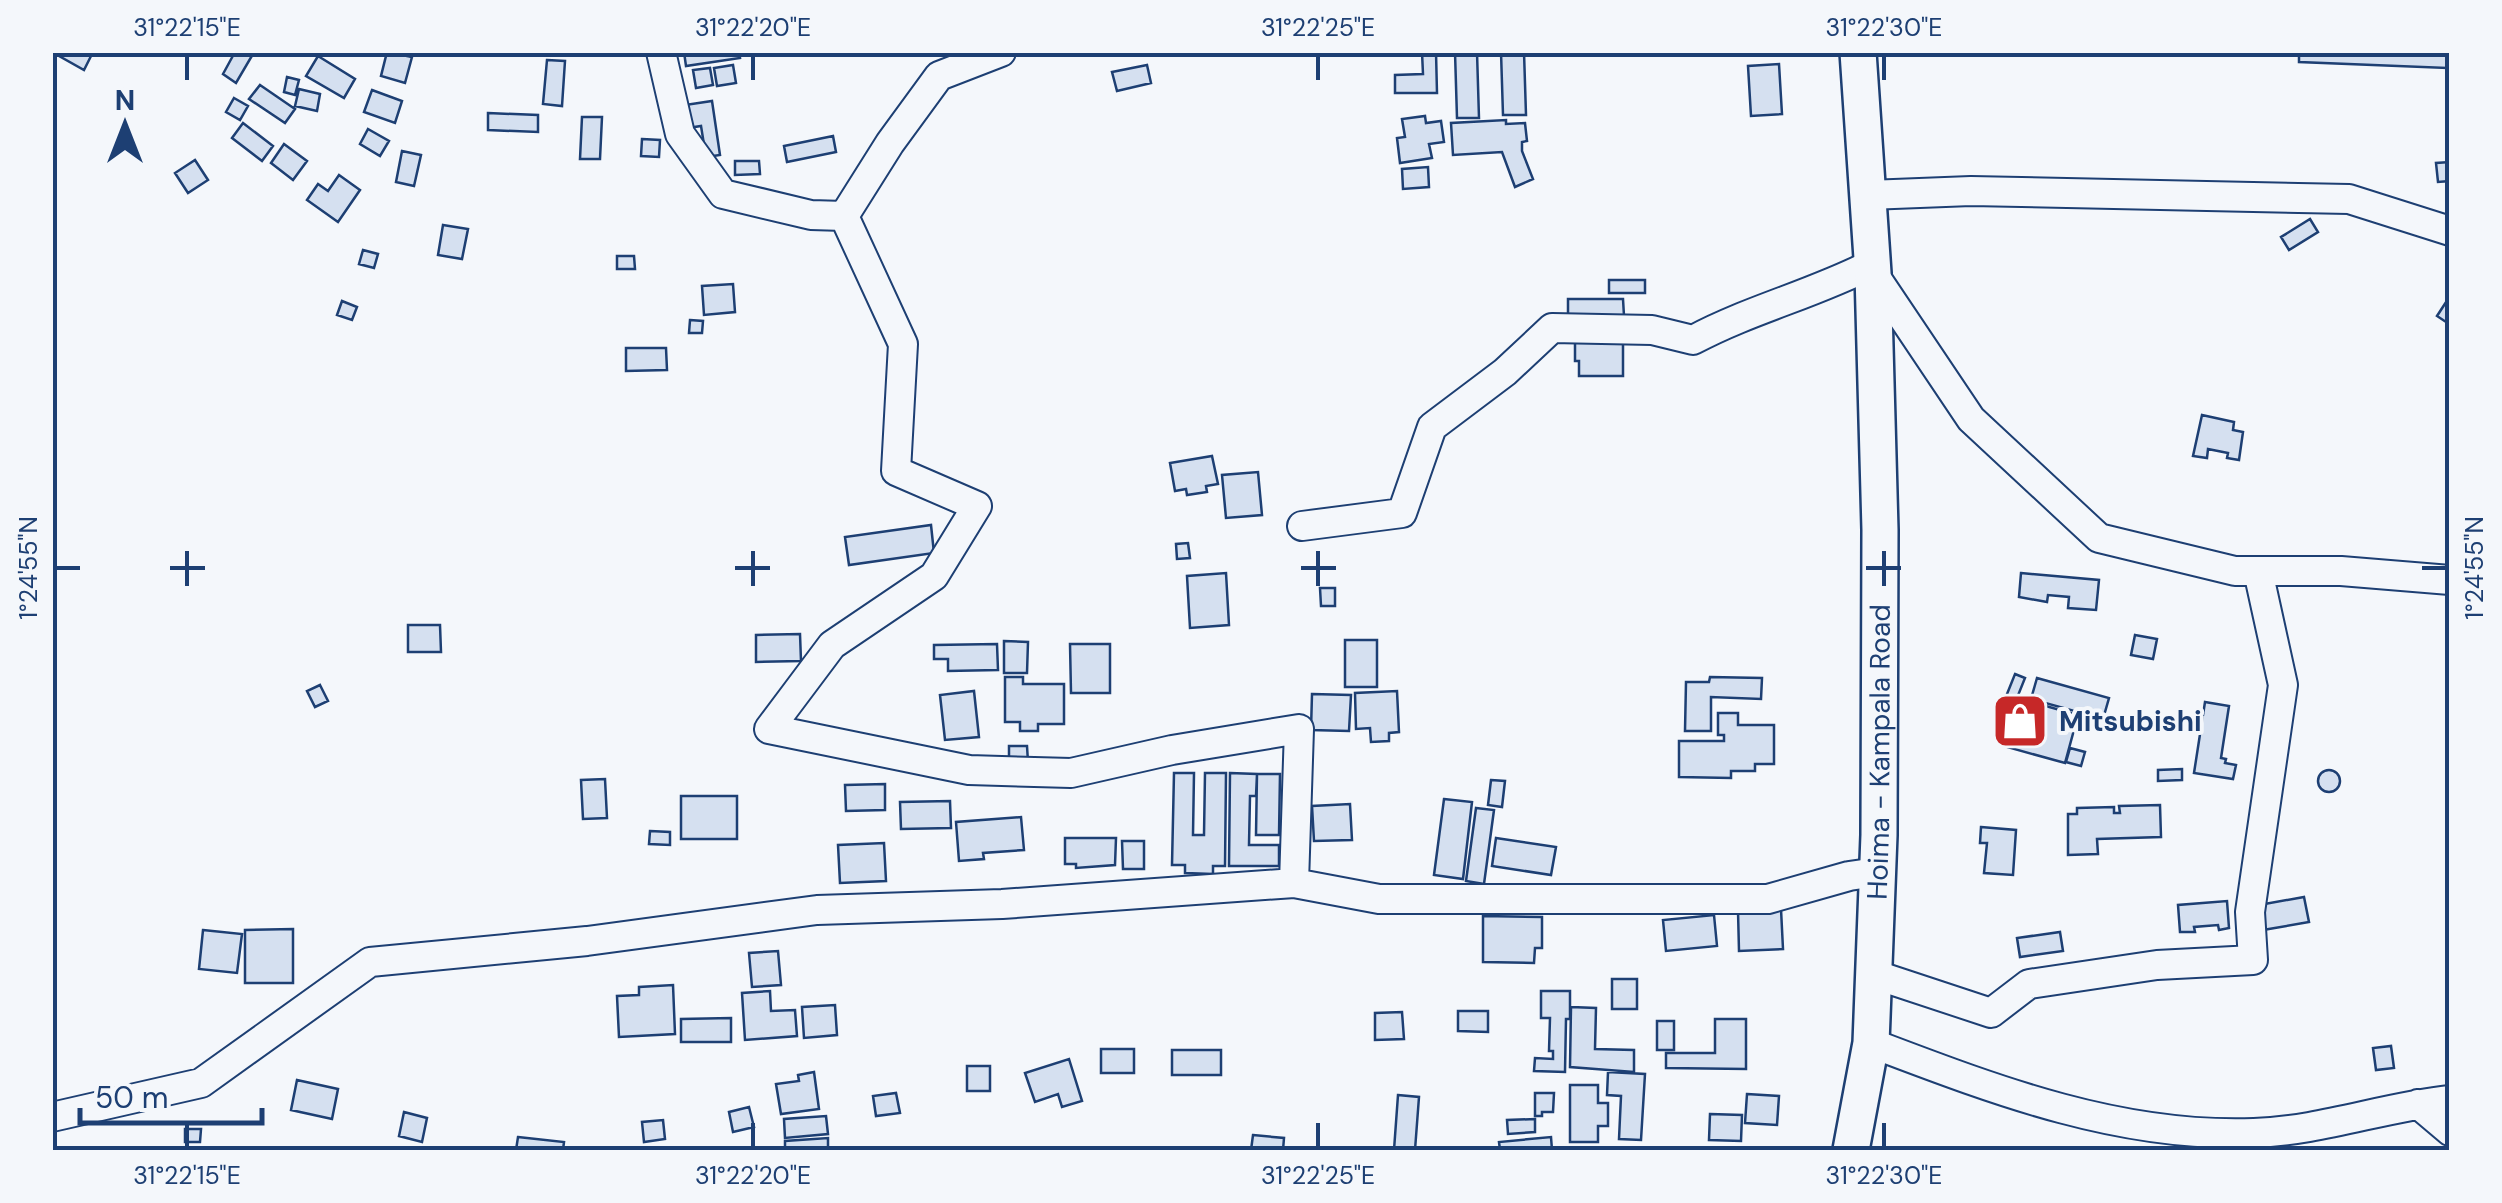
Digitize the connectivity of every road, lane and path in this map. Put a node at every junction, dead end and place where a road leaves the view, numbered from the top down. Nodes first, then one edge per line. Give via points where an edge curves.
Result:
1 (661, 52) edge
2 (1001, 52) edge
3 (1858, 52) edge
4 (1868, 196) junction
5 (844, 216) junction
6 (2450, 231) edge
7 (1873, 269) junction
8 (1302, 526) dead end
9 (2258, 571) junction
10 (2450, 580) edge
11 (1877, 872) junction
12 (1294, 884) junction
13 (1874, 974) junction
14 (1871, 1043) junction
15 (2450, 1100) edge
16 (2418, 1104) junction
17 (52, 1117) edge
18 (2450, 1131) edge
19 (1851, 1150) edge

1 - 5 street via 680,134 723,194
2 - 5 street via 939,76
3 - 4 main road, Hoima - Kampala Road
4 - 6 street via 1971,190 2349,199
4 - 7 main road, Hoima - Kampala Road
5 - 12 street via 903,344 896,471 976,506 934,576 832,645 769,728 969,770 1072,773 1298,729
7 - 8 street via 1738,316 1693,340 1652,330 1552,328 1432,427 1402,512
7 - 9 street via 1971,419 2099,538
7 - 11 main road, Hoima - Kampala Road via 1880,530
9 - 10 street
9 - 13 street via 2283,685 2250,912 2253,960 2157,965 2029,984 1991,1012
11 - 12 street via 1768,899 1379,899
11 - 13 main road, Hoima - Kampala Road
12 - 17 street via 790,912 370,962 201,1083
13 - 14 main road, Hoima - Kampala Road
14 - 16 street via 2098,1120 2191,1132 2297,1129
14 - 19 main road, Hoima - Kampala Road
15 - 16 street
16 - 18 street

